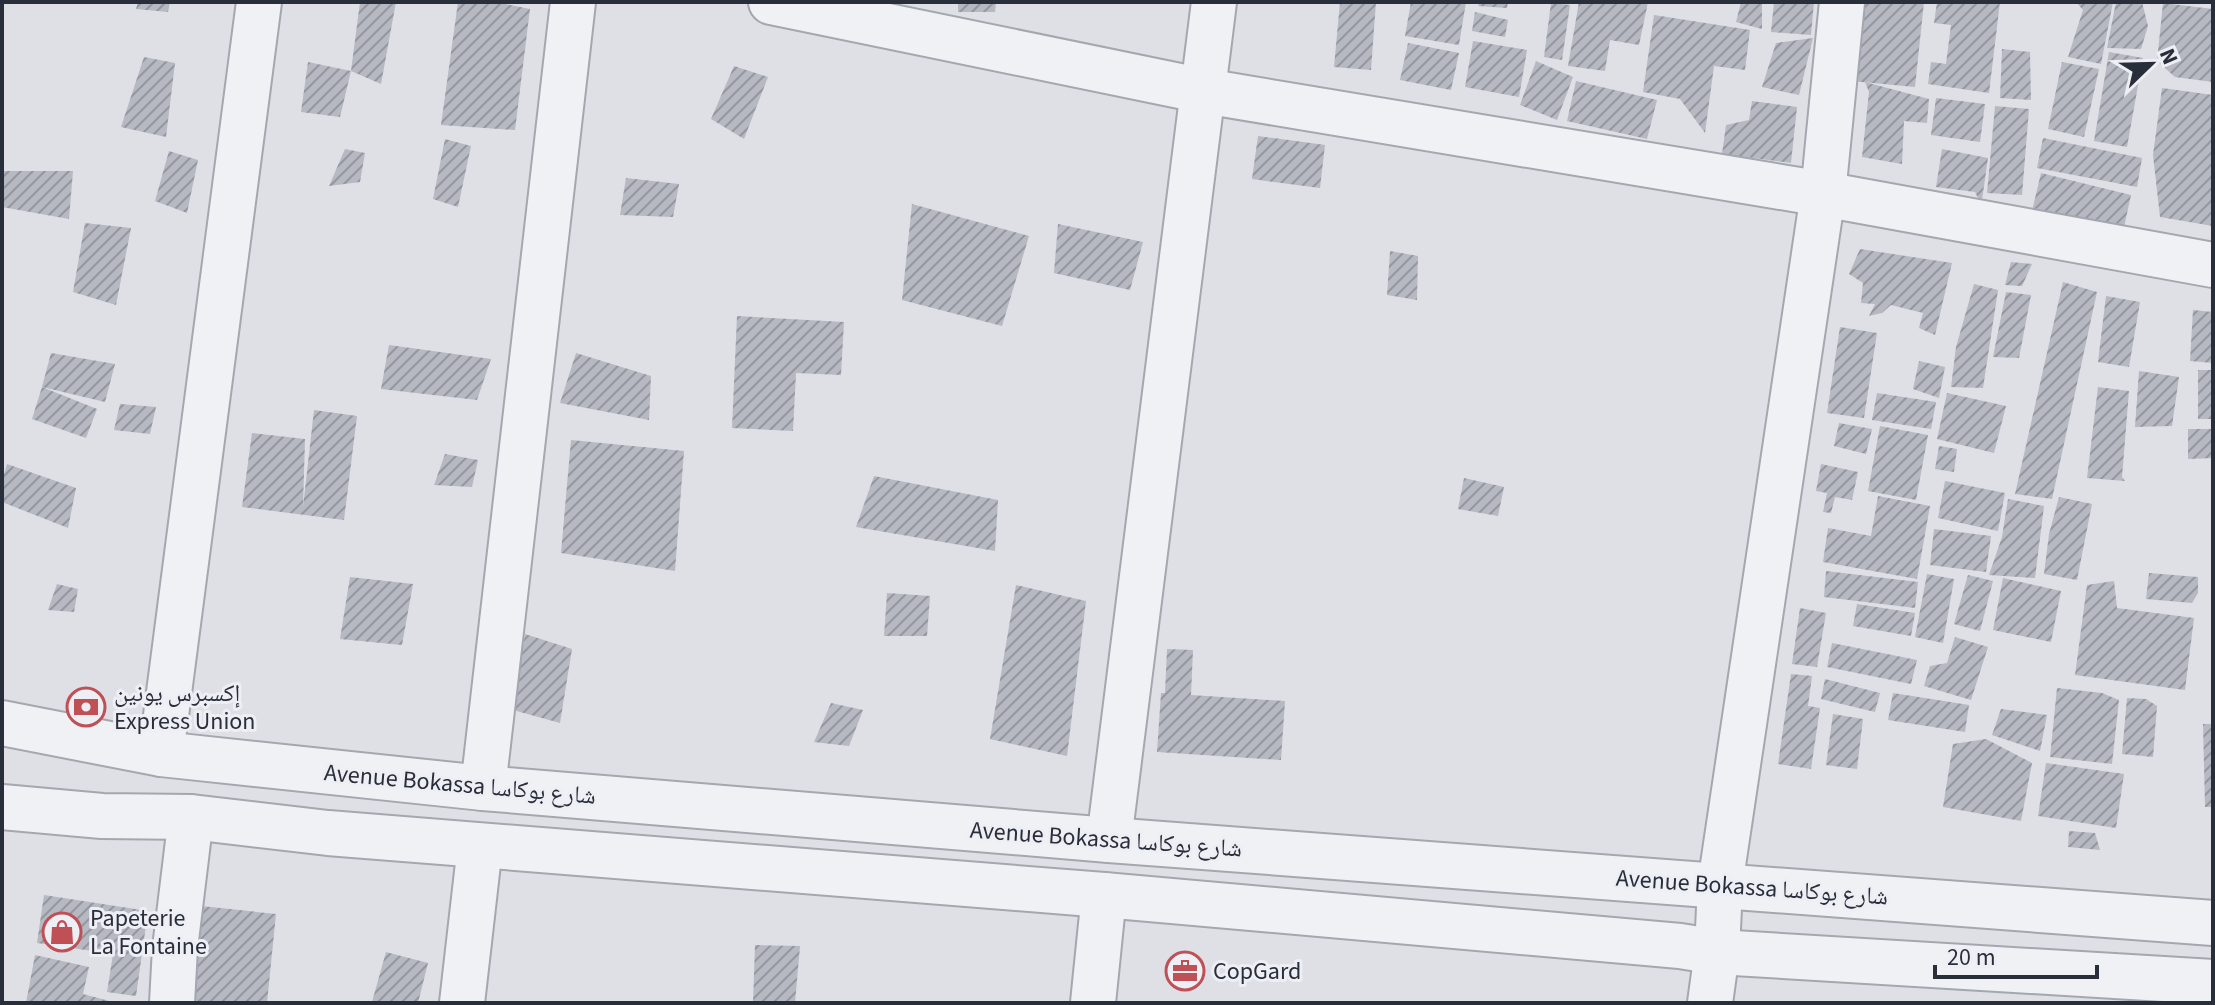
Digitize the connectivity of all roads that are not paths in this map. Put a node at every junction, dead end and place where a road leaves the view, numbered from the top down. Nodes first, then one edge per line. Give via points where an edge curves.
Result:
1 (259, 2) edge
2 (573, 2) edge
3 (771, 2) edge
4 (1214, 2) edge
5 (1842, 2) edge
6 (1204, 91) junction
7 (1823, 194) junction
8 (2213, 265) edge
9 (2, 723) edge
10 (161, 754) junction
11 (483, 788) junction
12 (2, 807) edge
13 (191, 817) junction
14 (1109, 840) junction
15 (480, 846) junction
16 (1720, 885) junction
17 (2213, 894) edge
18 (1104, 895) junction
19 (2155, 919) junction
20 (2213, 923) edge
21 (1717, 952) junction
22 (2213, 982) edge
23 (172, 1003) edge
24 (462, 1003) edge
25 (1093, 1003) edge
26 (1710, 1003) edge

1 - 10 street
2 - 11 street
3 - 6 street
4 - 6 street
5 - 7 street
6 - 7 street
6 - 14 street
7 - 8 street
7 - 16 street
9 - 10 street, Avenue Bokassa شارع بوكاسا
10 - 11 street, Avenue Bokassa شارع بوكاسا
11 - 14 street, Avenue Bokassa شارع بوكاسا
12 - 13 street
13 - 15 street
13 - 23 street
14 - 16 street, Avenue Bokassa شارع بوكاسا
15 - 18 street
15 - 24 street
16 - 19 street, Avenue Bokassa شارع بوكاسا
16 - 21 street
17 - 19 street
18 - 21 street
18 - 25 street
19 - 20 street, Avenue Bokassa شارع بوكاسا
21 - 22 street
21 - 26 street

